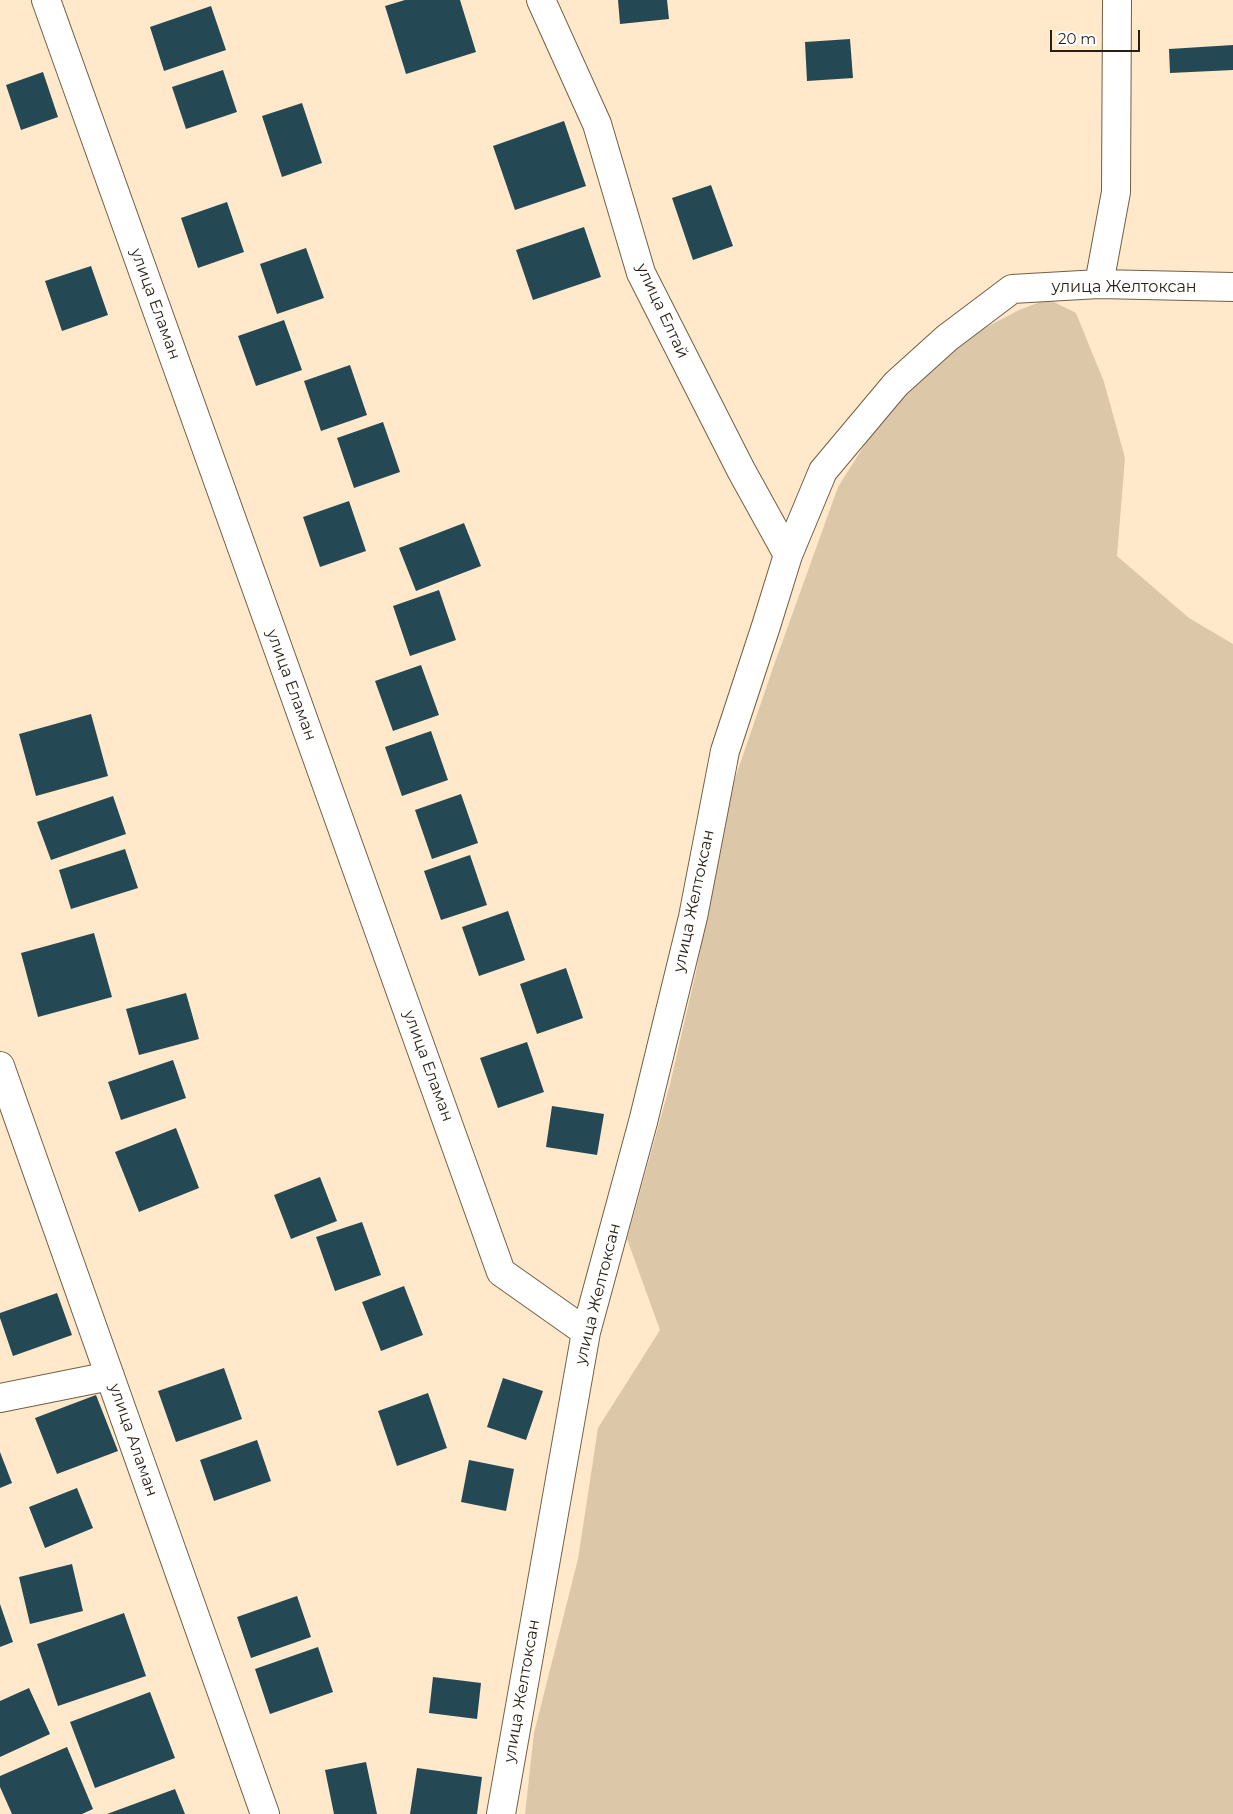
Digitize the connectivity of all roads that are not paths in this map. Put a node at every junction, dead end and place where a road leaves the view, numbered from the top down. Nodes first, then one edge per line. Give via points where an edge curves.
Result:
1 (46, 0) edge
2 (541, 0) edge
3 (1117, 0) edge
4 (1099, 284) junction
5 (1233, 287) edge
6 (788, 555) junction
7 (1, 1072) edge
8 (586, 1332) junction
9 (110, 1376) junction
10 (0, 1398) edge
11 (265, 1814) edge
12 (501, 1814) edge

1 - 8 street, улица Еламан via 501,1272
2 - 6 street, улица Елтай via 597,124 641,272 740,470
3 - 4 street via 1116,192
4 - 5 street, улица Желтоксан
4 - 6 street, улица Желтоксан via 1012,289 946,338 896,384 823,471
6 - 8 street, улица Желтоксан via 725,751 693,917 643,1122
7 - 9 street, улица Аламан
8 - 12 street, улица Желтоксан
9 - 10 street
9 - 11 street, улица Аламан

